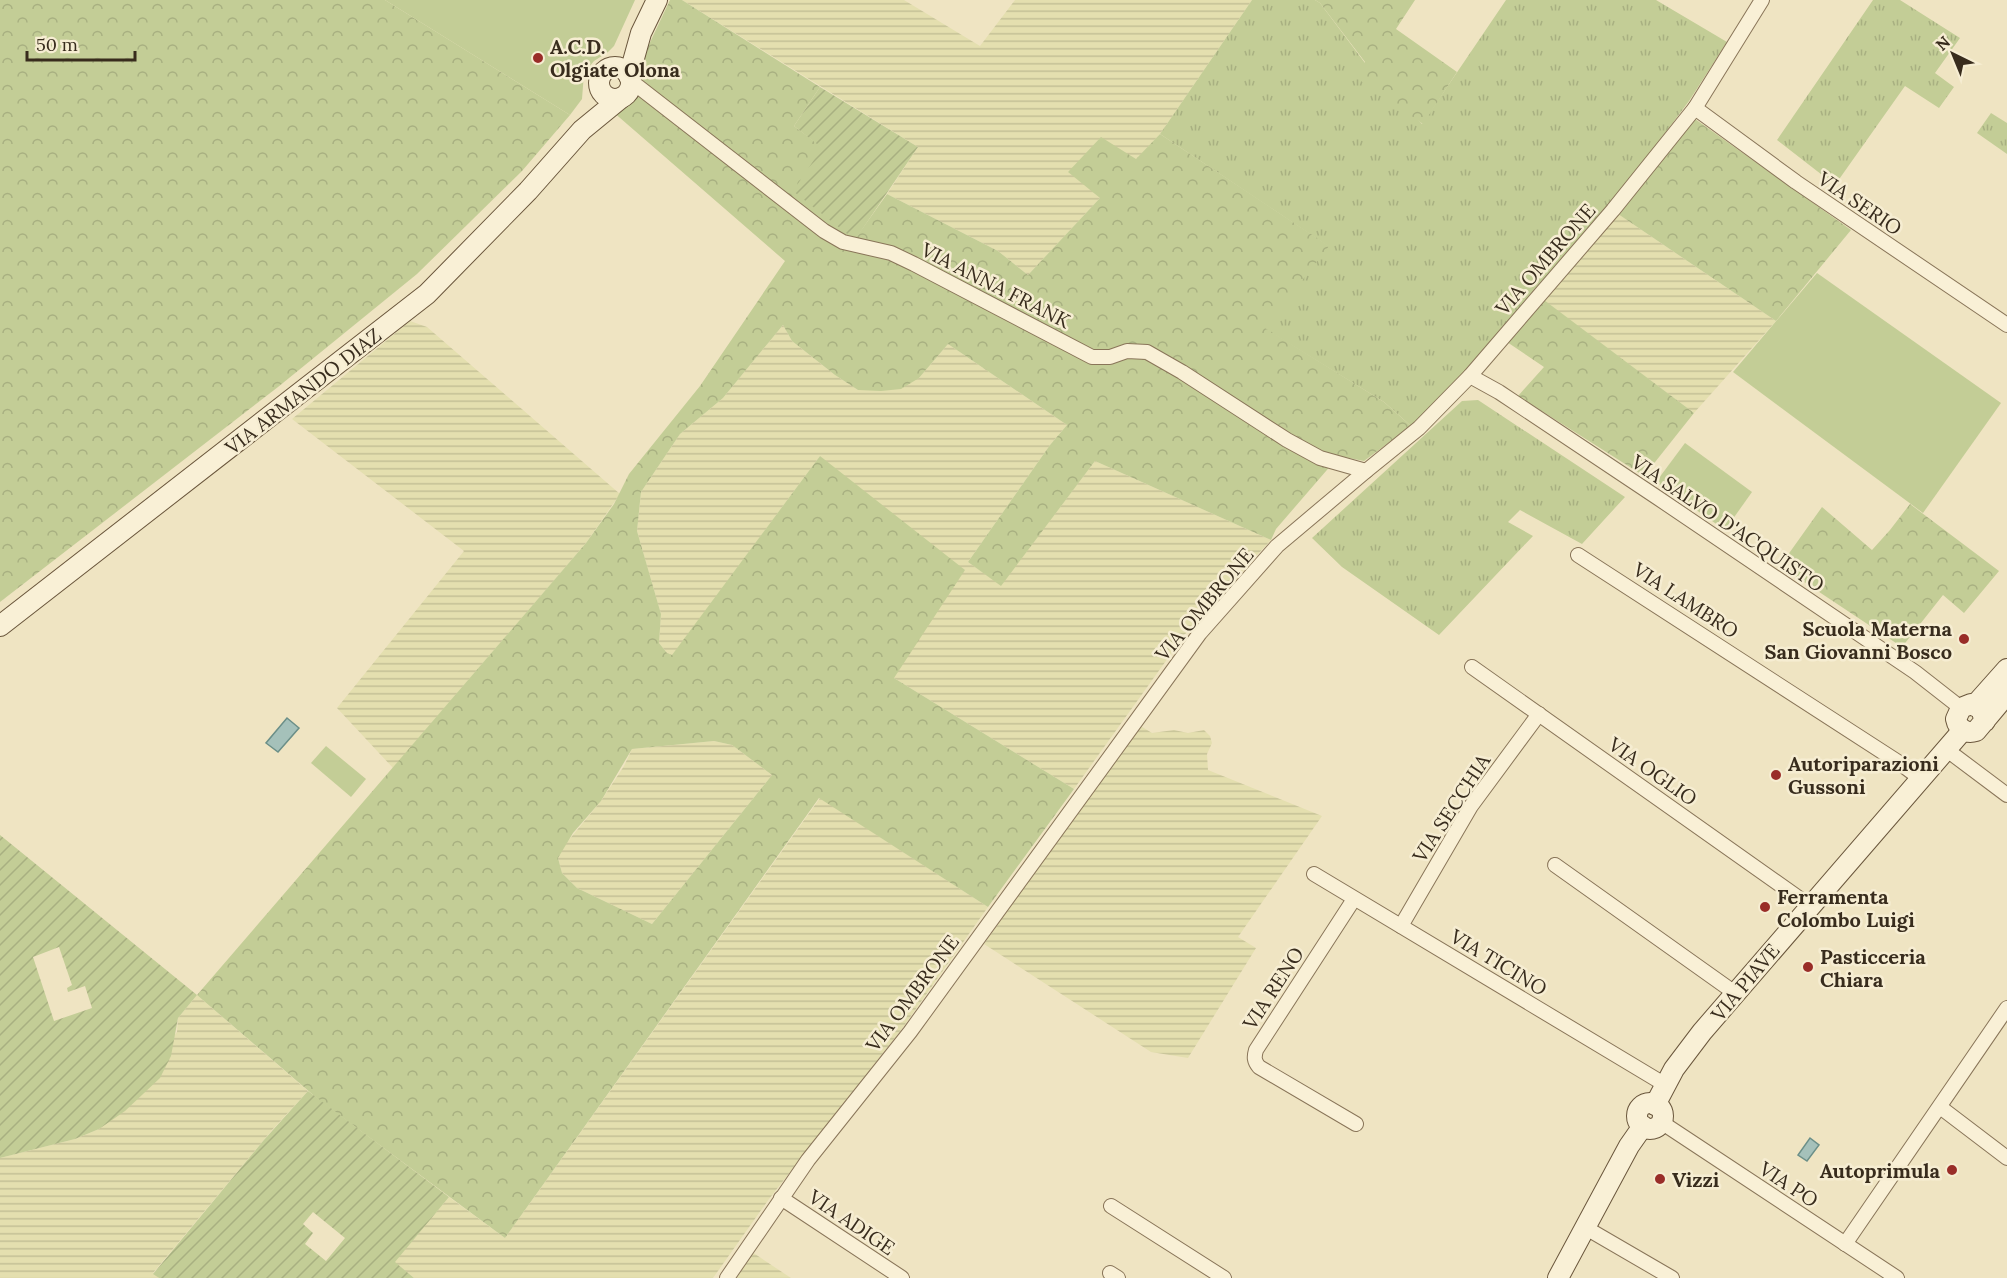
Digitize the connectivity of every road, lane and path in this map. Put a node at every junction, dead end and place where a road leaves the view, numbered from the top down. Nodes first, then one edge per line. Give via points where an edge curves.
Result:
1 (657, 0) edge
2 (1762, 0) edge
3 (640, 33) junction
4 (607, 69) junction
5 (630, 78) junction
6 (599, 87) junction
7 (621, 98) junction
8 (1695, 108) junction
9 (582, 130) junction
10 (2007, 325) edge
11 (1470, 376) junction
12 (1366, 471) junction
13 (1578, 555) dead end
14 (0, 626) edge
15 (1472, 667) dead end
16 (2007, 669) edge
17 (2007, 694) edge
18 (1974, 711) junction
19 (1539, 714) junction
20 (1947, 750) junction
21 (1921, 779) junction
22 (2007, 795) edge
23 (1555, 865) dead end
24 (1314, 874) dead end
25 (1354, 898) junction
26 (1810, 906) junction
27 (1401, 926) junction
28 (1735, 993) junction
29 (2007, 1008) edge
30 (1664, 1084) junction
31 (1940, 1107) junction
32 (1653, 1118) junction
33 (1356, 1124) dead end
34 (2007, 1158) edge
35 (781, 1198) junction
36 (1111, 1206) dead end
37 (1586, 1228) junction
38 (1845, 1244) junction
39 (727, 1278) edge
40 (902, 1278) edge
41 (1224, 1278) edge
42 (1558, 1278) edge
43 (1672, 1278) edge
44 (1897, 1278) edge

1 - 3 street, VIA ARMANDO DIAZ
2 - 8 street, VIA OMBRONE
3 - 4 street, VIA ARMANDO DIAZ
3 - 5 street, VIA ARMANDO DIAZ
4 - 5 street via 622,69
4 - 6 street, VIA ARMANDO DIAZ via 600,76
5 - 7 street, VIA ARMANDO DIAZ via 629,91
5 - 12 street, VIA ANNA FRANK via 843,242 891,253 1092,357 1147,352 1320,458
6 - 7 street via 605,97
6 - 9 street, VIA ARMANDO DIAZ via 595,106
7 - 9 street, VIA ARMANDO DIAZ
8 - 10 street, VIA SERIO via 1796,182
8 - 11 street, VIA OMBRONE
9 - 14 street, VIA ARMANDO DIAZ via 427,294
11 - 12 street, VIA OMBRONE via 1419,428
11 - 18 street, VIA SALVO D'ACQUISTO
12 - 35 street, VIA OMBRONE via 1277,546 1200,633 910,1032
13 - 21 street, VIA LAMBRO
15 - 19 street, VIA OGLIO
16 - 18 street
17 - 18 street
18 - 20 street, VIA PIAVE via 1956,718 1963,730
19 - 26 street, VIA OGLIO
19 - 27 street, VIA SECCHIA via 1471,806
20 - 21 street, VIA PIAVE
20 - 22 street
21 - 26 street, VIA PIAVE
23 - 28 street
24 - 25 street, VIA TICINO
25 - 27 street, VIA TICINO
25 - 33 street, VIA RENO via 1254,1057 1259,1067
26 - 28 street, VIA PIAVE
27 - 30 street, VIA TICINO
28 - 30 street, VIA PIAVE
29 - 31 street
30 - 32 street, VIA PIAVE
31 - 34 street
31 - 38 street
32 - 37 street, VIA PIAVE via 1629,1146
32 - 38 street, VIA PO
35 - 39 street, VIA OMBRONE
35 - 40 street, VIA ADIGE
36 - 41 street
37 - 42 street, VIA PIAVE
37 - 43 street
38 - 44 street, VIA PO

